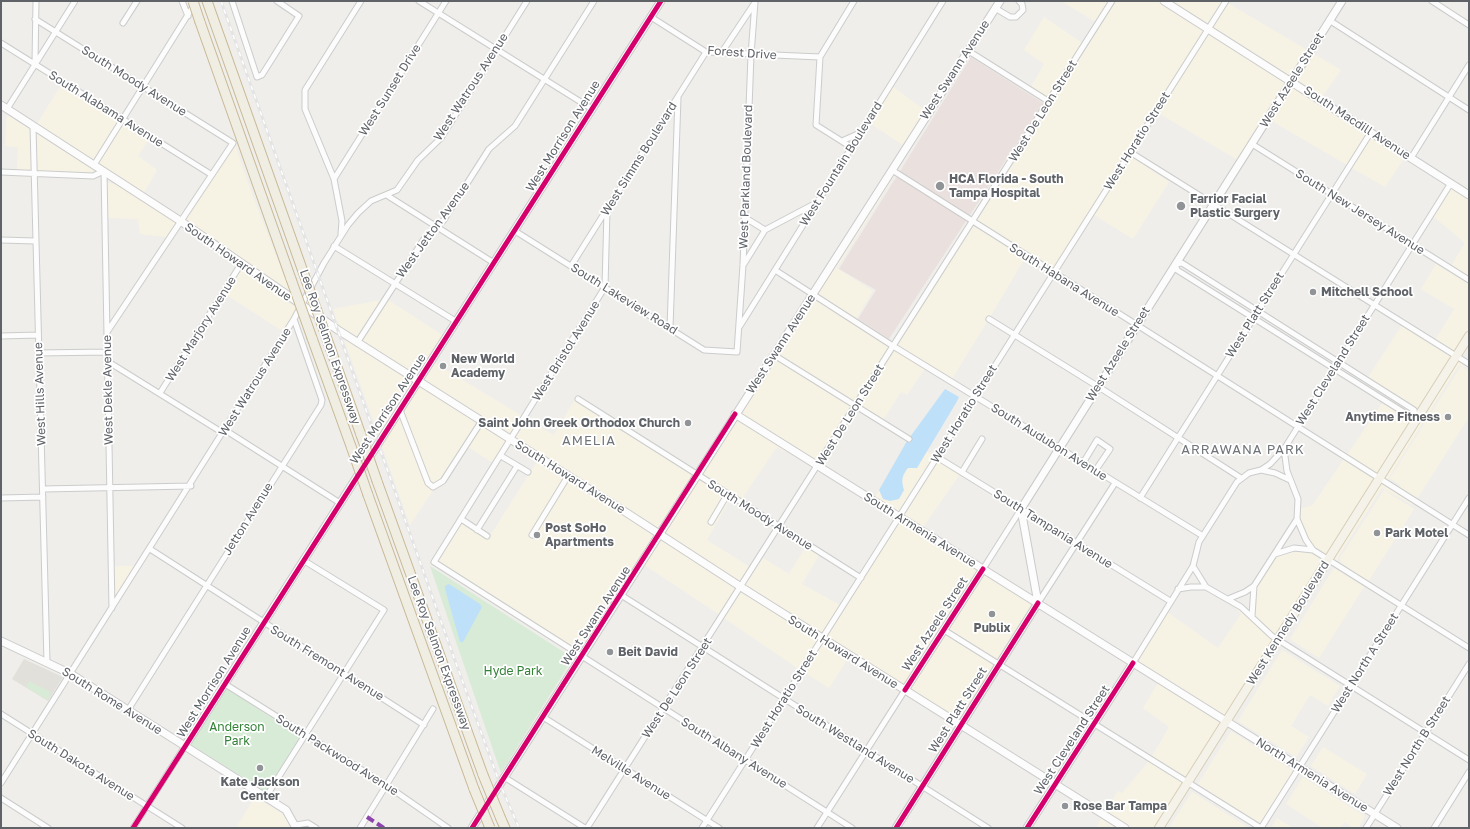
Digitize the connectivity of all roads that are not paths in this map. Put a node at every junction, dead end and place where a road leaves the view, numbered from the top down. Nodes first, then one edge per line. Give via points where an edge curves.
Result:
1 (36, 1) edge
2 (74, 1) edge
3 (137, 1) edge
4 (182, 1) edge
5 (193, 1) edge
6 (197, 1) edge
7 (232, 1) edge
8 (277, 1) edge
9 (361, 1) edge
10 (419, 1) edge
11 (446, 1) edge
12 (527, 1) edge
13 (594, 1) edge
14 (661, 1) edge
15 (755, 1) edge
16 (854, 1) edge
17 (943, 1) edge
18 (1000, 1) edge
19 (1019, 1) edge
20 (1112, 1) edge
21 (1164, 1) edge
22 (1226, 1) edge
23 (1342, 1) edge
24 (1432, 1) edge
25 (208, 4) edge
26 (995, 8) junction
27 (438, 13) junction
28 (188, 16) junction
29 (651, 17) junction
30 (35, 19) junction
31 (1329, 20) junction
32 (123, 23) dead end
33 (1469, 25) edge
34 (1208, 29) junction
35 (55, 32) junction
36 (1, 43) edge
37 (496, 50) junction
38 (967, 50) junction
39 (706, 52) junction
40 (722, 52) junction
41 (751, 54) junction
42 (820, 57) junction
43 (35, 64) junction
44 (1469, 65) edge
45 (544, 79) junction
46 (1291, 81) junction
47 (143, 87) junction
48 (678, 96) junction
49 (1449, 97) junction
50 (1048, 101) junction
51 (4, 107) edge
52 (592, 109) junction
53 (1469, 110) edge
54 (123, 120) junction
55 (33, 126) junction
56 (861, 132) junction
57 (1371, 132) junction
58 (842, 141) junction
59 (1252, 144) junction
60 (852, 147) junction
61 (1130, 152) junction
62 (1411, 158) junction
63 (94, 165) junction
64 (892, 170) junction
65 (104, 171) junction
66 (1, 172) edge
67 (33, 174) junction
68 (212, 175) junction
69 (334, 179) junction
70 (1451, 183) junction
71 (1332, 194) junction
72 (1469, 195) edge
73 (388, 196) junction
74 (816, 202) junction
75 (1213, 205) junction
76 (606, 210) junction
77 (744, 217) junction
78 (182, 222) junction
79 (972, 222) junction
80 (436, 226) junction
81 (765, 230) junction
82 (515, 231) junction
83 (340, 237) junction
84 (1, 240) edge
85 (35, 241) junction
86 (1412, 245) junction
87 (334, 246) junction
88 (1294, 255) junction
89 (494, 263) junction
90 (241, 264) junction
91 (1175, 264) junction
92 (743, 265) junction
93 (572, 266) junction
94 (775, 270) junction
95 (1054, 273) junction
96 (1469, 280) edge
97 (394, 284) junction
98 (605, 287) junction
99 (812, 295) junction
100 (1374, 305) junction
101 (302, 307) junction
102 (1257, 312) junction
103 (1254, 318) junction
104 (294, 319) junction
105 (988, 319) dead end
106 (456, 322) junction
107 (1136, 325) junction
108 (740, 326) junction
109 (670, 328) junction
110 (107, 333) junction
111 (38, 335) junction
112 (1014, 335) junction
113 (1, 336) edge
114 (1469, 336) edge
115 (357, 343) junction
116 (894, 346) junction
117 (107, 352) junction
118 (737, 352) joint
119 (38, 353) junction
120 (774, 355) junction
121 (1456, 356) junction
122 (107, 361) junction
123 (1337, 363) junction
124 (1469, 364) edge
125 (1334, 369) junction
126 (1217, 376) junction
127 (418, 381) junction
128 (1098, 386) junction
129 (160, 394) junction
130 (975, 397) junction
131 (578, 399) dead end
132 (856, 406) junction
133 (400, 410) junction
134 (735, 414) junction
135 (1417, 419) junction
136 (481, 422) junction
137 (1297, 427) junction
138 (224, 432) junction
139 (1179, 438) junction
140 (909, 439) dead end
141 (982, 439) dead end
142 (511, 440) junction
143 (1059, 448) junction
144 (1284, 449) junction
145 (501, 456) junction
146 (937, 457) junction
147 (1083, 463) junction
148 (282, 466) junction
149 (517, 466) junction
150 (818, 466) junction
151 (1261, 470) junction
152 (1096, 471) junction
153 (528, 472) dead end
154 (962, 472) junction
155 (568, 476) junction
156 (697, 476) junction
157 (1241, 478) junction
158 (1379, 478) junction
159 (1290, 480) junction
160 (1114, 482) junction
161 (191, 486) junction
162 (109, 488) junction
163 (43, 489) junction
164 (727, 495) junction
165 (43, 497) junction
166 (1, 498) edge
167 (1140, 498) junction
168 (1469, 498) edge
169 (340, 503) junction
170 (1021, 509) junction
171 (899, 517) junction
172 (461, 519) junction
173 (1297, 519) junction
174 (711, 522) dead end
175 (1452, 524) junction
176 (779, 527) junction
177 (477, 530) junction
178 (660, 534) junction
179 (532, 535) dead end
180 (1469, 535) edge
181 (487, 536) dead end
182 (1203, 536) junction
183 (1076, 544) junction
184 (150, 549) junction
185 (1313, 550) junction
186 (1275, 554) junction
187 (1328, 559) junction
188 (303, 560) junction
189 (434, 562) joint
190 (1192, 566) junction
191 (982, 569) junction
192 (861, 578) junction
193 (206, 585) junction
194 (1254, 586) junction
195 (741, 587) junction
196 (1206, 588) junction
197 (1178, 589) junction
198 (621, 595) junction
199 (1228, 598) junction
200 (1170, 601) junction
201 (1038, 603) junction
202 (1402, 605) junction
203 (112, 609) junction
204 (1252, 616) junction
205 (263, 622) junction
206 (944, 630) junction
207 (822, 639) junction
208 (1278, 640) junction
209 (1, 642) edge
210 (702, 648) junction
211 (1469, 648) edge
212 (582, 657) junction
213 (47, 662) junction
214 (1133, 663) junction
215 (999, 664) junction
216 (1469, 664) edge
217 (344, 673) junction
218 (71, 674) junction
219 (225, 684) junction
220 (1351, 686) junction
221 (905, 690) junction
222 (784, 699) junction
223 (664, 708) junction
224 (433, 709) dead end
225 (128, 710) junction
226 (1, 714) edge
227 (543, 717) junction
228 (1227, 721) junction
229 (1094, 723) junction
230 (424, 725) junction
231 (961, 725) junction
232 (1426, 733) junction
233 (33, 734) junction
234 (305, 735) junction
235 (185, 746) junction
236 (866, 751) junction
237 (746, 760) junction
238 (1469, 760) edge
239 (1300, 767) junction
240 (625, 769) junction
241 (1469, 772) edge
242 (504, 778) junction
243 (1188, 782) junction
244 (1, 783) edge
245 (1055, 784) junction
246 (386, 785) junction
247 (922, 787) junction
248 (266, 797) junction
249 (1, 798) edge
250 (147, 806) junction
251 (827, 812) junction
252 (1374, 814) junction
253 (707, 820) junction
254 (503, 824) edge
255 (296, 826) edge
256 (48, 828) edge
257 (133, 828) edge
258 (182, 828) edge
259 (316, 828) edge
260 (360, 828) edge
261 (448, 828) edge
262 (472, 828) edge
263 (490, 828) edge
264 (586, 828) edge
265 (702, 828) edge
266 (719, 828) edge
267 (817, 828) edge
268 (852, 828) edge
269 (896, 828) edge
270 (988, 828) edge
271 (1027, 828) edge
272 (1125, 828) edge
273 (1159, 828) edge
274 (1261, 828) edge
275 (1366, 828) edge
276 (1397, 828) edge
277 (1434, 828) edge

1 - 30 street
2 - 35 street
3 - 32 street
4 - 28 street
5 - 263 highway, Lee Roy Selmon Expressway, bridge via 368,495
6 - 28 street
7 - 8 street via 257,77 262,75 299,16
9 - 69 street via 306,90 305,109
10 - 27 street
11 - 27 street, West Sunset Drive
12 - 37 street, West Watrous Avenue
13 - 45 street, West Jetton Avenue
14 - 29 main road, West Morrison Avenue
15 - 40 street, West Parkland Boulevard
15 - 41 street, West Parkland Boulevard
16 - 42 street
17 - 56 street, West Fountain Boulevard
18 - 26 main road, West Swann Avenue
19 - 26 street via 1023,10 1016,17 1010,17
20 - 50 street, West De Leon Street
21 - 34 main road, South Macdill Avenue
22 - 34 street, West Horatio Street
23 - 31 main road, West Azeele Street
24 - 33 street
25 - 254 highway, Lee Roy Selmon Expressway, bridge via 377,481
26 - 38 main road, West Swann Avenue
27 - 37 street
27 - 69 street, West Sunset Drive
28 - 47 street
29 - 39 street, Forest Drive
29 - 52 main road, West Morrison Avenue
30 - 35 street, South Moody Avenue
30 - 43 street
31 - 46 main road, West Azeele Street
31 - 49 street
34 - 46 main road, South Macdill Avenue
34 - 61 street, West Horatio Street
35 - 43 street
35 - 47 street, South Moody Avenue
36 - 43 street, South Alabama Avenue
37 - 45 street
37 - 73 street, West Watrous Avenue via 441,138 418,160 401,186
38 - 50 street
38 - 64 main road, West Swann Avenue
39 - 40 street, Forest Drive
39 - 48 street, West Simms Boulevard
40 - 41 street, Forest Drive
41 - 42 street, Forest Drive
41 - 77 street, West Parkland Boulevard
42 - 58 street via 816,125
43 - 51 street
43 - 54 street, South Alabama Avenue
44 - 49 street
45 - 52 street
45 - 80 street, West Jetton Avenue via 515,126 489,149 443,221
46 - 57 main road, South Macdill Avenue
46 - 59 main road, West Azeele Street
47 - 54 street
47 - 68 street, South Moody Avenue via 233,143
48 - 76 street, West Simms Boulevard
48 - 109 street
49 - 53 street
49 - 62 street
50 - 79 street, West De Leon Street
51 - 55 main road, South Howard Avenue
52 - 82 main road, West Morrison Avenue
54 - 63 street
54 - 68 street, South Alabama Avenue
55 - 63 main road, South Howard Avenue
55 - 67 street, West Hills Avenue
56 - 58 street
56 - 60 street, West Fountain Boulevard
57 - 62 main road, South Macdill Avenue
57 - 71 street, West Platt Street
58 - 60 street
59 - 71 street, South New Jersey Avenue
59 - 75 main road, West Azeele Street
60 - 74 street, West Fountain Boulevard
61 - 75 street
61 - 95 street, West Horatio Street
62 - 70 main road, South Macdill Avenue
63 - 65 main road, South Howard Avenue
64 - 79 street, South Habana Avenue
64 - 99 main road, West Swann Avenue
65 - 67 street via 93,176
65 - 78 main road, South Howard Avenue
65 - 110 street, West Dekle Avenue
66 - 67 street
67 - 85 street, West Hills Avenue
68 - 78 street
69 - 83 street via 342,221
70 - 72 main road, South Macdill Avenue
70 - 86 street, West Cleveland Street
71 - 86 street, South New Jersey Avenue
71 - 88 street, West Platt Street
73 - 80 street
73 - 83 street, West Watrous Avenue via 371,201
74 - 81 street
74 - 94 street, West Fountain Boulevard
75 - 88 street
75 - 91 main road, West Azeele Street
76 - 93 street, West Simms Boulevard
76 - 98 street, West Bristol Avenue
77 - 81 street
77 - 92 street, West Parkland Boulevard
78 - 90 main road, South Howard Avenue
78 - 110 street
79 - 95 street, South Habana Avenue
79 - 116 street, West De Leon Street
80 - 89 street
80 - 97 street, West Jetton Avenue via 424,239
81 - 92 street
82 - 89 main road, West Morrison Avenue
82 - 93 street, South Lakeview Road
83 - 87 street, West Watrous Avenue
84 - 85 street
85 - 111 street, West Hills Avenue
86 - 96 street, South New Jersey Avenue
86 - 100 street, West Cleveland Street
87 - 97 street
87 - 101 street, West Watrous Avenue
88 - 100 street
88 - 102 street, West Platt Street
89 - 106 main road, West Morrison Avenue
90 - 101 main road, South Howard Avenue
90 - 129 street, West Marjory Avenue
91 - 102 street via 1182,263
91 - 103 street via 1177,270
91 - 107 main road, West Azeele Street
92 - 108 street, West Parkland Boulevard
93 - 98 street, South Lakeview Road
94 - 99 street, South Audubon Avenue
94 - 108 street, West Fountain Boulevard
95 - 107 street, South Habana Avenue
95 - 112 street, West Horatio Street
97 - 106 street
97 - 115 street, West Jetton Avenue
98 - 109 street, South Lakeview Road
98 - 142 street, West Bristol Avenue
99 - 116 street, South Audubon Avenue
99 - 120 main road, West Swann Avenue
100 - 121 street
100 - 123 street, West Cleveland Street
101 - 104 street, West Watrous Avenue
101 - 115 main road, South Howard Avenue
102 - 103 street, West Platt Street
102 - 123 street
103 - 125 street
103 - 126 street, West Platt Street
104 - 138 street, West Watrous Avenue
104 - 148 street, Jetton Avenue via 322,400
105 - 112 street
106 - 127 main road, West Morrison Avenue
107 - 126 street, South Habana Avenue
107 - 128 main road, West Azeele Street
108 - 118 street, West Parkland Boulevard
109 - 118 street, South Lakeview Road via 704,350
110 - 117 street, West Dekle Avenue
111 - 113 street
111 - 119 street, West Hills Avenue
112 - 128 street
112 - 130 street, West Horatio Street
114 - 121 main road
115 - 127 main road, South Howard Avenue
116 - 130 street, South Audubon Avenue
116 - 132 street, West De Leon Street
117 - 119 street
117 - 122 street, West Dekle Avenue
119 - 163 street, West Hills Avenue
120 - 132 street
120 - 134 main road, West Swann Avenue
121 - 124 street
121 - 135 main road, West Kennedy Boulevard
122 - 129 street
122 - 162 street, West Dekle Avenue
123 - 125 street, West Cleveland Street
123 - 135 street via 1414,410
125 - 135 street
125 - 137 street, West Cleveland Street
126 - 137 street, South Habana Avenue
126 - 139 street, West Platt Street
127 - 133 main road, West Morrison Avenue
127 - 136 main road, South Howard Avenue
128 - 139 street
128 - 143 main road, West Azeele Street
129 - 138 street
130 - 143 street, South Audubon Avenue
130 - 146 street, West Horatio Street
131 - 156 street, South Moody Avenue
132 - 140 street
132 - 150 street, West De Leon Street
133 - 136 street via 428,482 433,486 443,481
133 - 169 main road, West Morrison Avenue
134 - 150 main road, South Armenia Avenue
134 - 156 main road, West Swann Avenue
135 - 158 main road, West Kennedy Boulevard
136 - 142 main road, South Howard Avenue
137 - 144 street, West Cleveland Street
137 - 158 street, South Habana Avenue
138 - 148 street
138 - 161 street, West Watrous Avenue
139 - 157 street
139 - 167 street, West Platt Street
141 - 154 street
142 - 145 street, West Bristol Avenue
142 - 155 main road, South Howard Avenue
143 - 147 street, South Audubon Avenue
143 - 170 main road, West Azeele Street
144 - 151 street, West Cleveland Street
144 - 159 street
145 - 149 street
145 - 172 street, West Bristol Avenue
146 - 154 street, South Tampania Avenue
146 - 171 street, West Horatio Street
147 - 152 street, South Audubon Avenue
147 - 152 street via 1097,440 1110,449
148 - 169 street
148 - 193 street, Jetton Avenue
149 - 153 street
149 - 177 street
150 - 171 main road, South Armenia Avenue
150 - 176 street, West De Leon Street
151 - 157 street, West Cleveland Street
151 - 159 street
152 - 160 street, South Audubon Avenue
154 - 170 street, South Tampania Avenue
155 - 178 main road, South Howard Avenue
155 - 179 street
156 - 164 street, South Moody Avenue
156 - 178 main road, West Swann Avenue
157 - 182 street, West Cleveland Street
158 - 175 street, South Habana Avenue
158 - 187 main road, West Kennedy Boulevard
159 - 173 street via 1298,499
160 - 167 street, South Audubon Avenue
160 - 183 street, West Platt Street
161 - 162 street
161 - 184 street, West Watrous Avenue
162 - 163 street
162 - 203 street, West Dekle Avenue
163 - 165 street, West Hills Avenue
164 - 174 street
164 - 176 street, South Moody Avenue
165 - 166 street
165 - 213 street, West Hills Avenue
167 - 182 street, South Audubon Avenue
168 - 175 street, West North A Street
169 - 188 main road, West Morrison Avenue
170 - 183 street, South Tampania Avenue
170 - 191 street, West Azeele Street
170 - 201 main road
171 - 191 main road, South Armenia Avenue
171 - 192 street, West Horatio Street
172 - 177 street
172 - 189 street, West Bristol Avenue
173 - 185 street
173 - 186 street
175 - 180 street, South Habana Avenue
175 - 202 street, West North A Street
176 - 192 street, South Moody Avenue
176 - 195 street, West De Leon Street
177 - 181 street
178 - 195 main road, South Howard Avenue
178 - 198 main road, West Swann Avenue
182 - 190 street, West Cleveland Street
183 - 200 street, South Tampania Avenue
183 - 201 street, West Platt Street
184 - 193 street, South Fremont Avenue
184 - 203 street, West Watrous Avenue
185 - 186 street via 1294,548
185 - 187 street
186 - 194 street
187 - 202 street
187 - 208 main road, West Kennedy Boulevard
188 - 205 main road, West Morrison Avenue
188 - 217 street via 384,610
189 - 212 street, South Albany Avenue
190 - 196 street
190 - 197 street, West Cleveland Street
191 - 201 main road, South Armenia Avenue
191 - 206 main road, West Azeele Street
192 - 207 street, West Horatio Street
193 - 205 street, South Fremont Avenue
193 - 225 street, Jetton Avenue
194 - 199 street
194 - 204 street
195 - 207 main road, South Howard Avenue
195 - 210 street, West De Leon Street
196 - 197 street
196 - 199 street
197 - 200 street, West Cleveland Street
198 - 210 street, South Westland Avenue
198 - 212 main road, West Swann Avenue
199 - 204 street
200 - 214 street, West Cleveland Street
201 - 214 main road, South Armenia Avenue
201 - 215 main road, West Platt Street
202 - 211 street
202 - 220 street, West North A Street
203 - 218 street, West Watrous Avenue
204 - 208 street via 1266,632
205 - 217 street, South Fremont Avenue
205 - 219 main road, West Morrison Avenue
206 - 215 street
206 - 221 main road, West Azeele Street
207 - 221 main road, South Howard Avenue
207 - 222 street, West Horatio Street
208 - 220 street
208 - 228 main road, West Kennedy Boulevard
209 - 213 main road, South Rome Avenue
210 - 222 street, South Westland Avenue
210 - 223 street, West De Leon Street
212 - 223 street, South Albany Avenue
212 - 227 main road, West Swann Avenue
213 - 218 main road, South Rome Avenue
214 - 228 main road, South Armenia Avenue
214 - 229 main road, West Cleveland Street
215 - 229 street
215 - 231 main road, West Platt Street
216 - 232 street, West North B Street
217 - 230 street, South Fremont Avenue
217 - 234 street
218 - 225 main road, South Rome Avenue
218 - 233 street, West Watrous Avenue
219 - 234 street, South Packwood Avenue
219 - 235 main road, West Morrison Avenue
220 - 232 street
220 - 239 street, West North A Street
221 - 231 main road, South Howard Avenue
221 - 236 street, West Azeele Street
222 - 236 street, South Westland Avenue
222 - 237 street, West Horatio Street
223 - 237 street, South Albany Avenue
223 - 240 street, West De Leon Street
224 - 230 street
225 - 235 main road, South Rome Avenue
226 - 233 street, South Dakota Avenue
227 - 240 street, Melville Avenue
227 - 242 main road, West Swann Avenue
228 - 239 main road, North Armenia Avenue
228 - 243 main road, West Kennedy Boulevard
229 - 243 street
229 - 245 main road, West Cleveland Street
230 - 246 street
231 - 245 main road, South Howard Avenue
231 - 247 main road, West Platt Street
232 - 238 street
232 - 252 street, West North B Street
233 - 244 street, West Watrous Avenue
233 - 250 street, South Dakota Avenue
234 - 246 street, South Packwood Avenue
234 - 248 street
235 - 248 main road, South Rome Avenue
235 - 250 street, West Morrison Avenue
236 - 247 street, South Westland Avenue
236 - 251 street, West Azeele Street
237 - 251 street, South Albany Avenue
237 - 253 street, West Horatio Street
239 - 252 main road, North Armenia Avenue
239 - 274 street, West North A Street
240 - 253 street, Melville Avenue
240 - 264 street, West De Leon Street
241 - 277 street
242 - 262 main road, West Swann Avenue
242 - 264 street
243 - 273 main road, West Kennedy Boulevard
243 - 274 street
245 - 271 main road, West Cleveland Street
245 - 272 main road, South Howard Avenue
246 - 260 street
246 - 261 street, South Packwood Avenue
247 - 269 main road, West Platt Street
247 - 270 street, South Westland Avenue
248 - 255 main road, South Rome Avenue via 286,810
249 - 256 street
250 - 257 street, West Morrison Avenue
250 - 258 street, South Dakota Avenue
251 - 267 street, West Azeele Street
251 - 268 street, South Albany Avenue
252 - 275 street, West North B Street
252 - 276 main road, North Armenia Avenue
253 - 265 street, West Horatio Street
253 - 266 street, Melville Avenue
255 - 259 street, South Rome Avenue via 308,823

